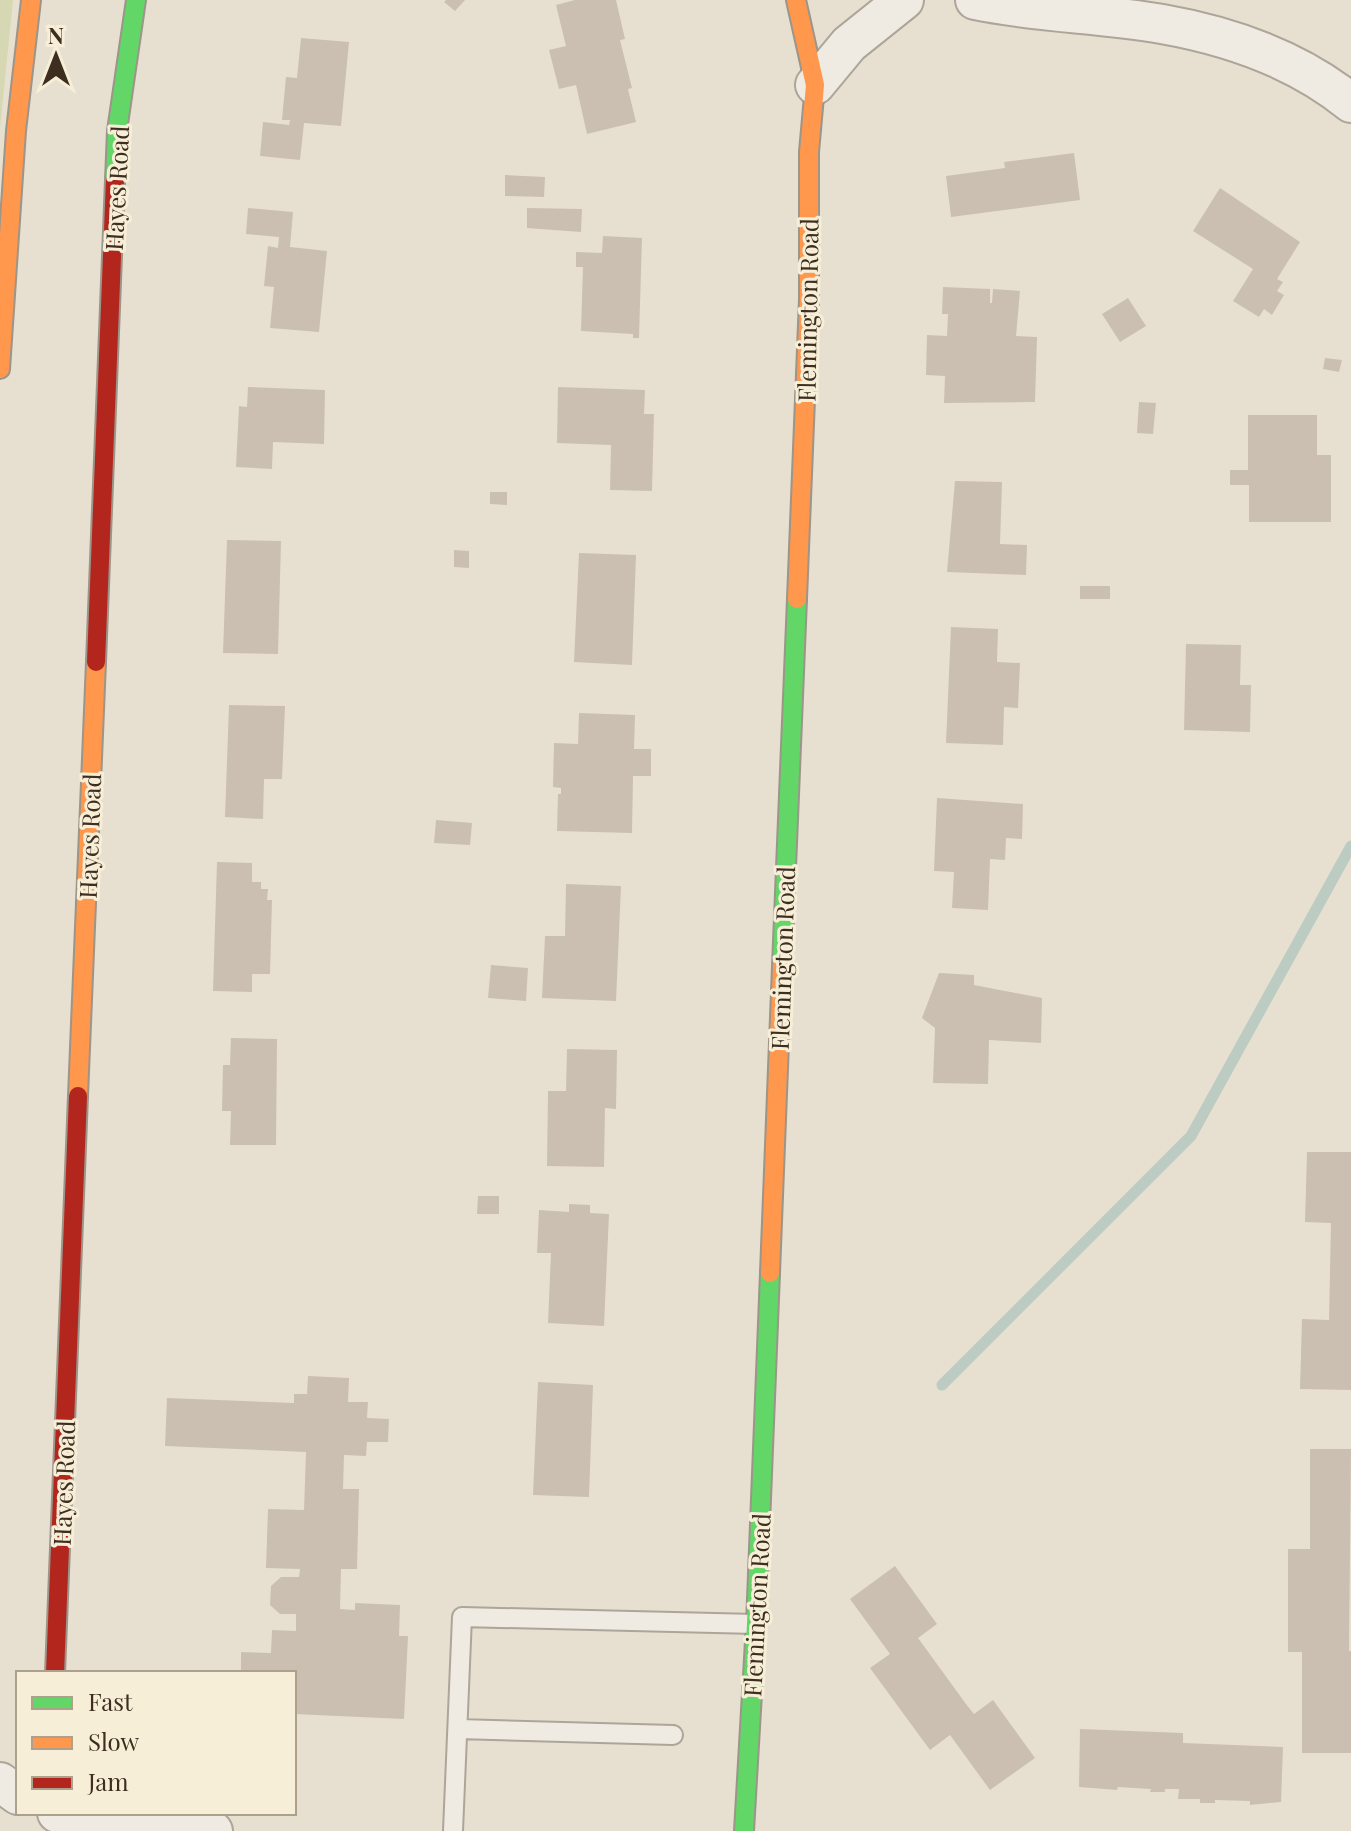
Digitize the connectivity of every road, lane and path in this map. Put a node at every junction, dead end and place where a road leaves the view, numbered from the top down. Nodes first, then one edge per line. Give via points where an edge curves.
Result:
1 (31, 0) edge
2 (136, 0) edge
3 (796, 0) edge
4 (904, 0) edge
5 (975, 0) edge
6 (1161, 12) edge
7 (815, 85) junction
8 (1351, 103) edge
9 (0, 369) edge
10 (756, 1624) junction
11 (55, 1671) edge
12 (458, 1729) junction
13 (673, 1735) dead end
14 (68, 1815) edge
15 (213, 1831) edge
16 (453, 1831) edge
17 (744, 1831) edge

1 - 9 main road
2 - 11 main road, Hayes Road via 117,131
3 - 7 main road, Flemington Road
4 - 7 street via 849,44
5 - 6 street
6 - 8 street via 1290,62
7 - 10 main road, Flemington Road
10 - 12 lane via 462,1617
10 - 17 main road, Flemington Road
12 - 13 lane
12 - 16 lane
14 - 15 street via 190,1823

